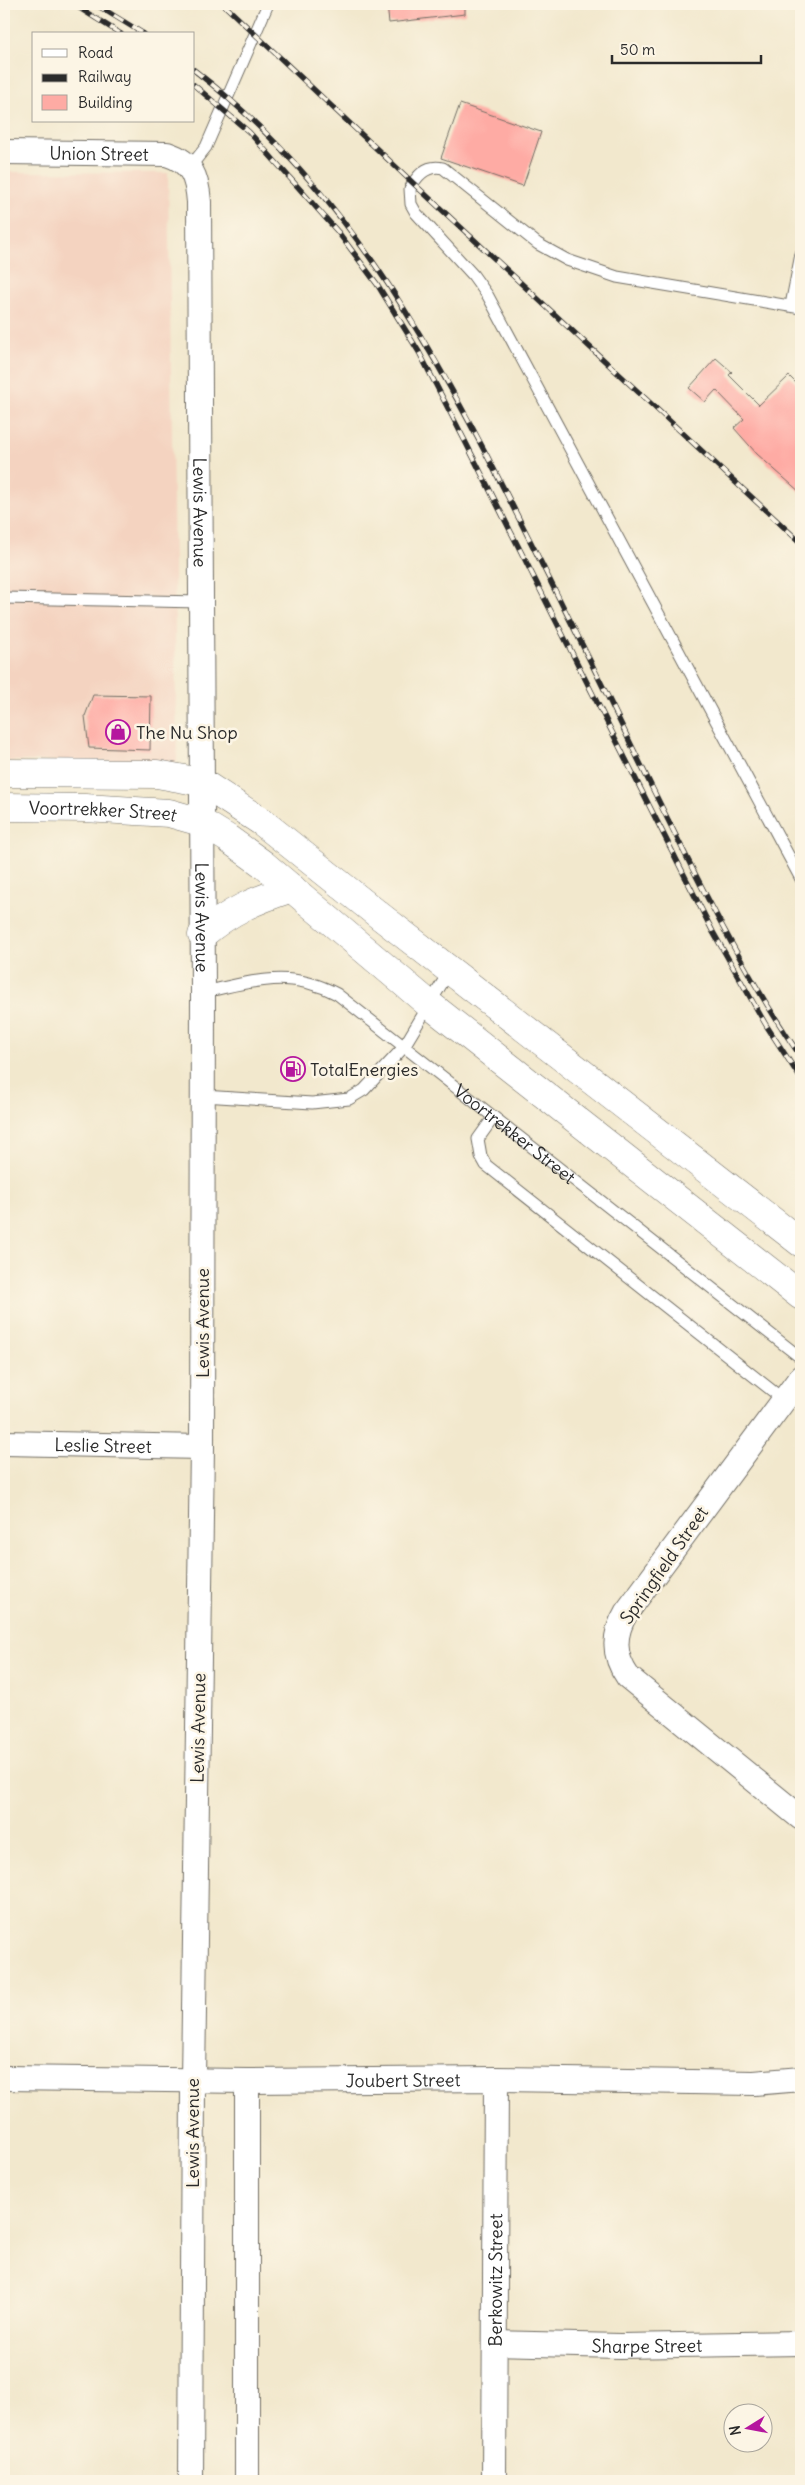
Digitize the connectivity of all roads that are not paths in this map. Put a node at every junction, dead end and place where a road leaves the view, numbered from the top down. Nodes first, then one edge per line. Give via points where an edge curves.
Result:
1 (268, 4) edge
2 (4, 152) edge
3 (190, 167) junction
4 (801, 254) edge
5 (796, 306) edge
6 (4, 598) edge
7 (200, 602) junction
8 (4, 773) edge
9 (200, 782) junction
10 (4, 808) edge
11 (201, 822) junction
12 (801, 879) edge
13 (292, 888) junction
14 (202, 935) junction
15 (450, 970) junction
16 (203, 992) junction
17 (430, 1005) junction
18 (403, 1048) junction
19 (203, 1096) junction
20 (493, 1118) junction
21 (801, 1243) edge
22 (799, 1291) edge
23 (801, 1358) edge
24 (801, 1377) edge
25 (784, 1400) junction
26 (4, 1443) edge
27 (202, 1447) junction
28 (801, 1818) edge
29 (4, 2078) edge
30 (496, 2079) junction
31 (192, 2080) junction
32 (801, 2080) edge
33 (247, 2081) junction
34 (495, 2343) junction
35 (801, 2343) edge
36 (191, 2481) edge
37 (246, 2481) edge
38 (494, 2481) edge

1 - 3 lane via 206,147
2 - 3 street, Union Street via 162,153 178,158
3 - 7 street, Lewis Avenue via 197,181 199,202
4 - 5 lane
5 - 12 lane via 617,277 567,260 538,244 443,168 428,168 410,189 411,204 416,212 488,296
6 - 7 lane
7 - 9 street, Lewis Avenue
8 - 9 main road, Voortrekker Street via 157,774
9 - 11 street, Lewis Avenue
9 - 15 main road via 262,822
10 - 11 main road, Voortrekker Street via 153,811
11 - 13 main road, Voortrekker Street via 242,848
11 - 14 street, Lewis Avenue
13 - 14 main road via 224,916
13 - 17 main road, Voortrekker Street
14 - 16 street, Lewis Avenue
15 - 17 lane
15 - 21 main road
16 - 18 lane, Voortrekker Street via 268,979 306,980 337,994
16 - 19 street, Lewis Avenue
17 - 18 lane
17 - 22 main road, Voortrekker Street
18 - 19 lane via 364,1090 349,1099 312,1103
18 - 20 lane, Voortrekker Street
19 - 27 street, Lewis Avenue
20 - 23 lane, Voortrekker Street
20 - 25 lane via 478,1139 486,1165
24 - 25 street, Springfield Street
25 - 28 street, Springfield Street via 626,1613 616,1642 620,1666 628,1677
26 - 27 street, Leslie Street
27 - 31 street, Lewis Avenue
29 - 31 street, Joubert Street
30 - 32 street, Joubert Street via 754,2083
30 - 33 street, Joubert Street
30 - 34 street, Berkowitz Street
31 - 33 street, Joubert Street
31 - 36 street, Lewis Avenue
33 - 37 street
34 - 35 street, Sharpe Street via 620,2346
34 - 38 street, Berkowitz Street

